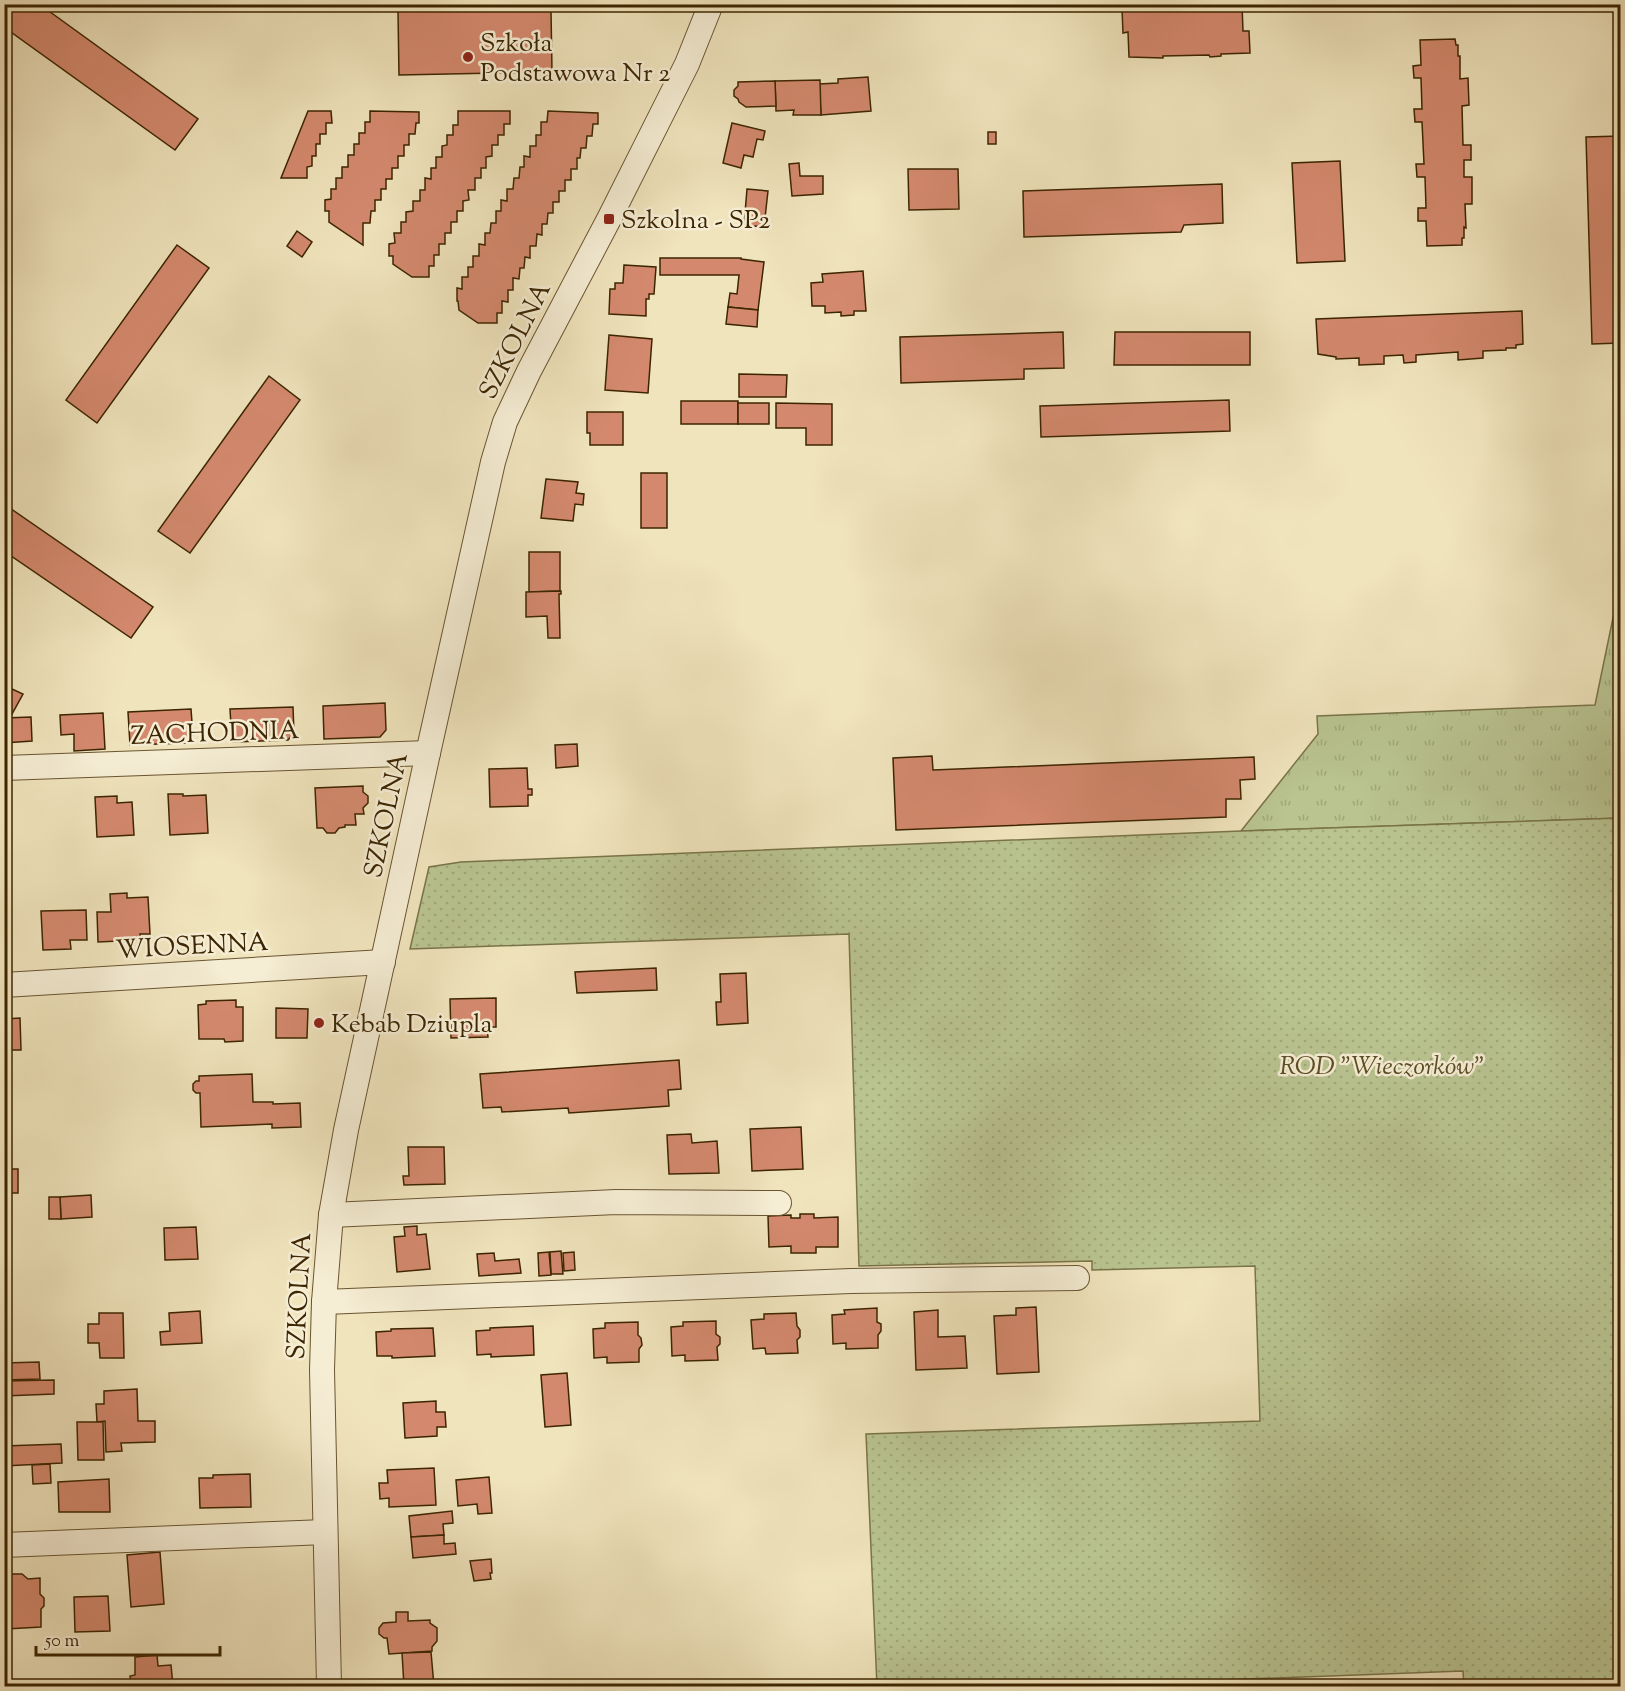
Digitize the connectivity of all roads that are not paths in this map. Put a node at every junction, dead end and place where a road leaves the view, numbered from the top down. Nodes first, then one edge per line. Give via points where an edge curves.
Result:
1 (711, 4) edge
2 (428, 753) junction
3 (4, 768) edge
4 (383, 962) junction
5 (4, 985) edge
6 (779, 1203) dead end
7 (331, 1215) junction
8 (1077, 1278) dead end
9 (324, 1302) junction
10 (325, 1532) junction
11 (4, 1545) edge
12 (329, 1686) edge

1 - 2 street, SZKOLNA via 687,64 505,422
2 - 3 street, ZACHODNIA
2 - 4 street, SZKOLNA
4 - 5 street, WIOSENNA
4 - 7 street, SZKOLNA
6 - 7 street via 615,1202
7 - 9 street, SZKOLNA
8 - 9 street via 851,1281
9 - 10 street, SZKOLNA
10 - 11 street
10 - 12 street, SZKOLNA

